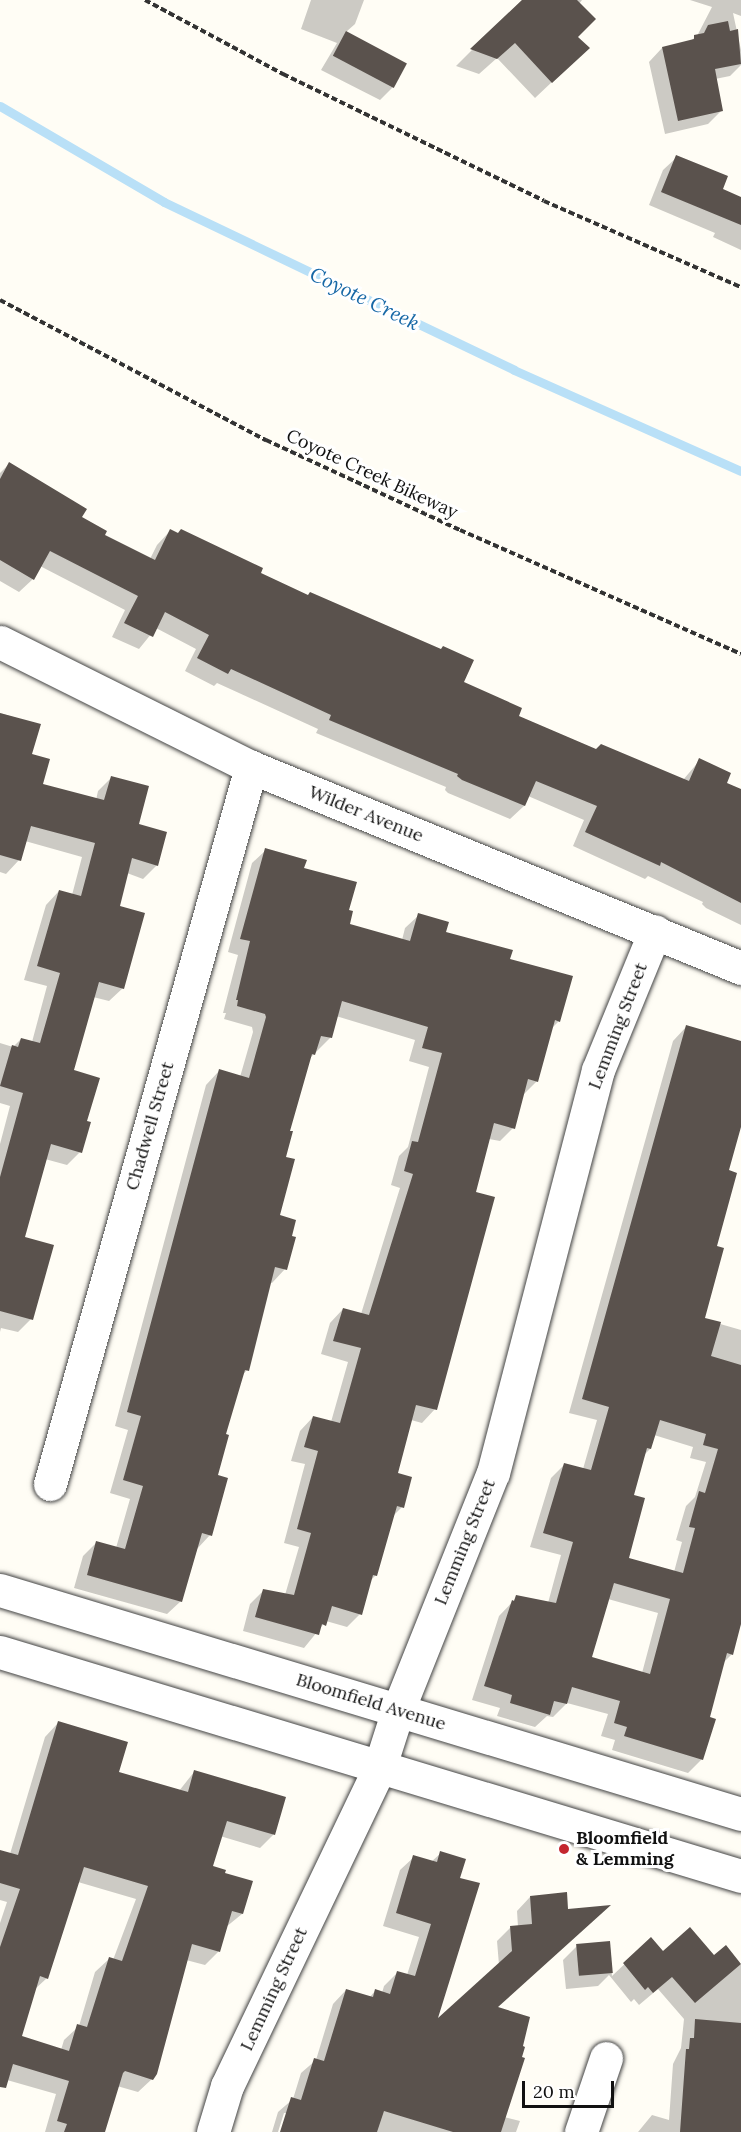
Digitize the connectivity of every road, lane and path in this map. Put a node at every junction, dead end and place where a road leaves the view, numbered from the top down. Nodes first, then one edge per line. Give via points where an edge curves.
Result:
1 (145, 0) edge
2 (741, 287) edge
3 (0, 300) edge
4 (0, 642) edge
5 (741, 654) edge
6 (251, 767) junction
7 (655, 931) junction
8 (741, 968) edge
9 (50, 1484) dead end
10 (0, 1590) edge
11 (0, 1652) edge
12 (398, 1710) junction
13 (380, 1766) junction
14 (741, 1814) edge
15 (741, 1876) edge
16 (606, 2058) dead end
17 (213, 2132) edge
18 (581, 2132) edge

1 - 2 path via 283,74 544,201
3 - 5 path, Coyote Creek Bikeway via 266,440
4 - 6 street, Wilder Avenue
6 - 7 street, Wilder Avenue
6 - 9 street, Chadwell Street
7 - 8 street, Wilder Avenue
7 - 12 street, Lemming Street via 598,1070 493,1473
10 - 12 street, Bloomfield Avenue
11 - 13 street
12 - 13 street, Lemming Street
12 - 14 street, Bloomfield Avenue
13 - 15 street
13 - 17 street, Lemming Street via 227,2086
16 - 18 street

